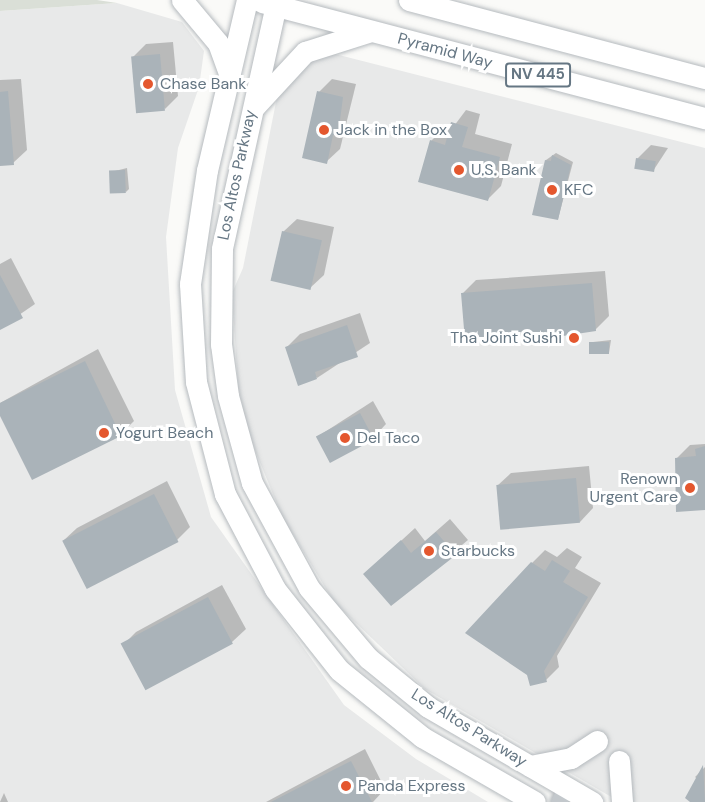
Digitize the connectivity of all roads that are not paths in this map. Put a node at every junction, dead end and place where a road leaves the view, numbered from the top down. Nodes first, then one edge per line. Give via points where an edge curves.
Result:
1 (182, 0) edge
2 (247, 0) edge
3 (255, 0) edge
4 (409, 0) edge
5 (276, 3) edge
6 (372, 31) junction
7 (230, 73) junction
8 (705, 78) edge
9 (251, 111) junction
10 (705, 118) edge
11 (196, 382) junction
12 (244, 535) junction
13 (279, 538) junction
14 (368, 658) junction
15 (597, 741) dead end
16 (462, 760) junction
17 (619, 762) dead end
18 (530, 766) junction
19 (564, 795) edge
20 (506, 802) edge
21 (535, 802) edge
22 (592, 802) edge
23 (622, 802) edge

1 - 7 main road via 218,44
2 - 7 main road, Los Altos Parkway
3 - 5 main road, Pyramid Way / NV 445
4 - 8 main road, NV 445
5 - 6 main road, Pyramid Way / NV 445
5 - 9 main road, Los Altos Parkway
6 - 9 main road via 305,52
6 - 10 main road, Pyramid Way / NV 445
7 - 11 main road, Los Altos Parkway via 195,233 190,322
9 - 13 main road, Los Altos Parkway via 222,249 221,344 239,443
11 - 12 main road, Los Altos Parkway via 210,446
11 - 13 main road via 211,406 248,513 258,529
12 - 14 main road via 268,550 344,651
12 - 16 main road, Los Altos Parkway via 301,627 339,670 385,709
13 - 14 main road, Los Altos Parkway via 309,588
14 - 18 main road, Los Altos Parkway via 428,707
15 - 18 main road via 571,758
16 - 20 main road
16 - 21 main road, Los Altos Parkway
17 - 23 main road
18 - 19 main road, Los Altos Parkway
19 - 22 main road, Los Altos Parkway

